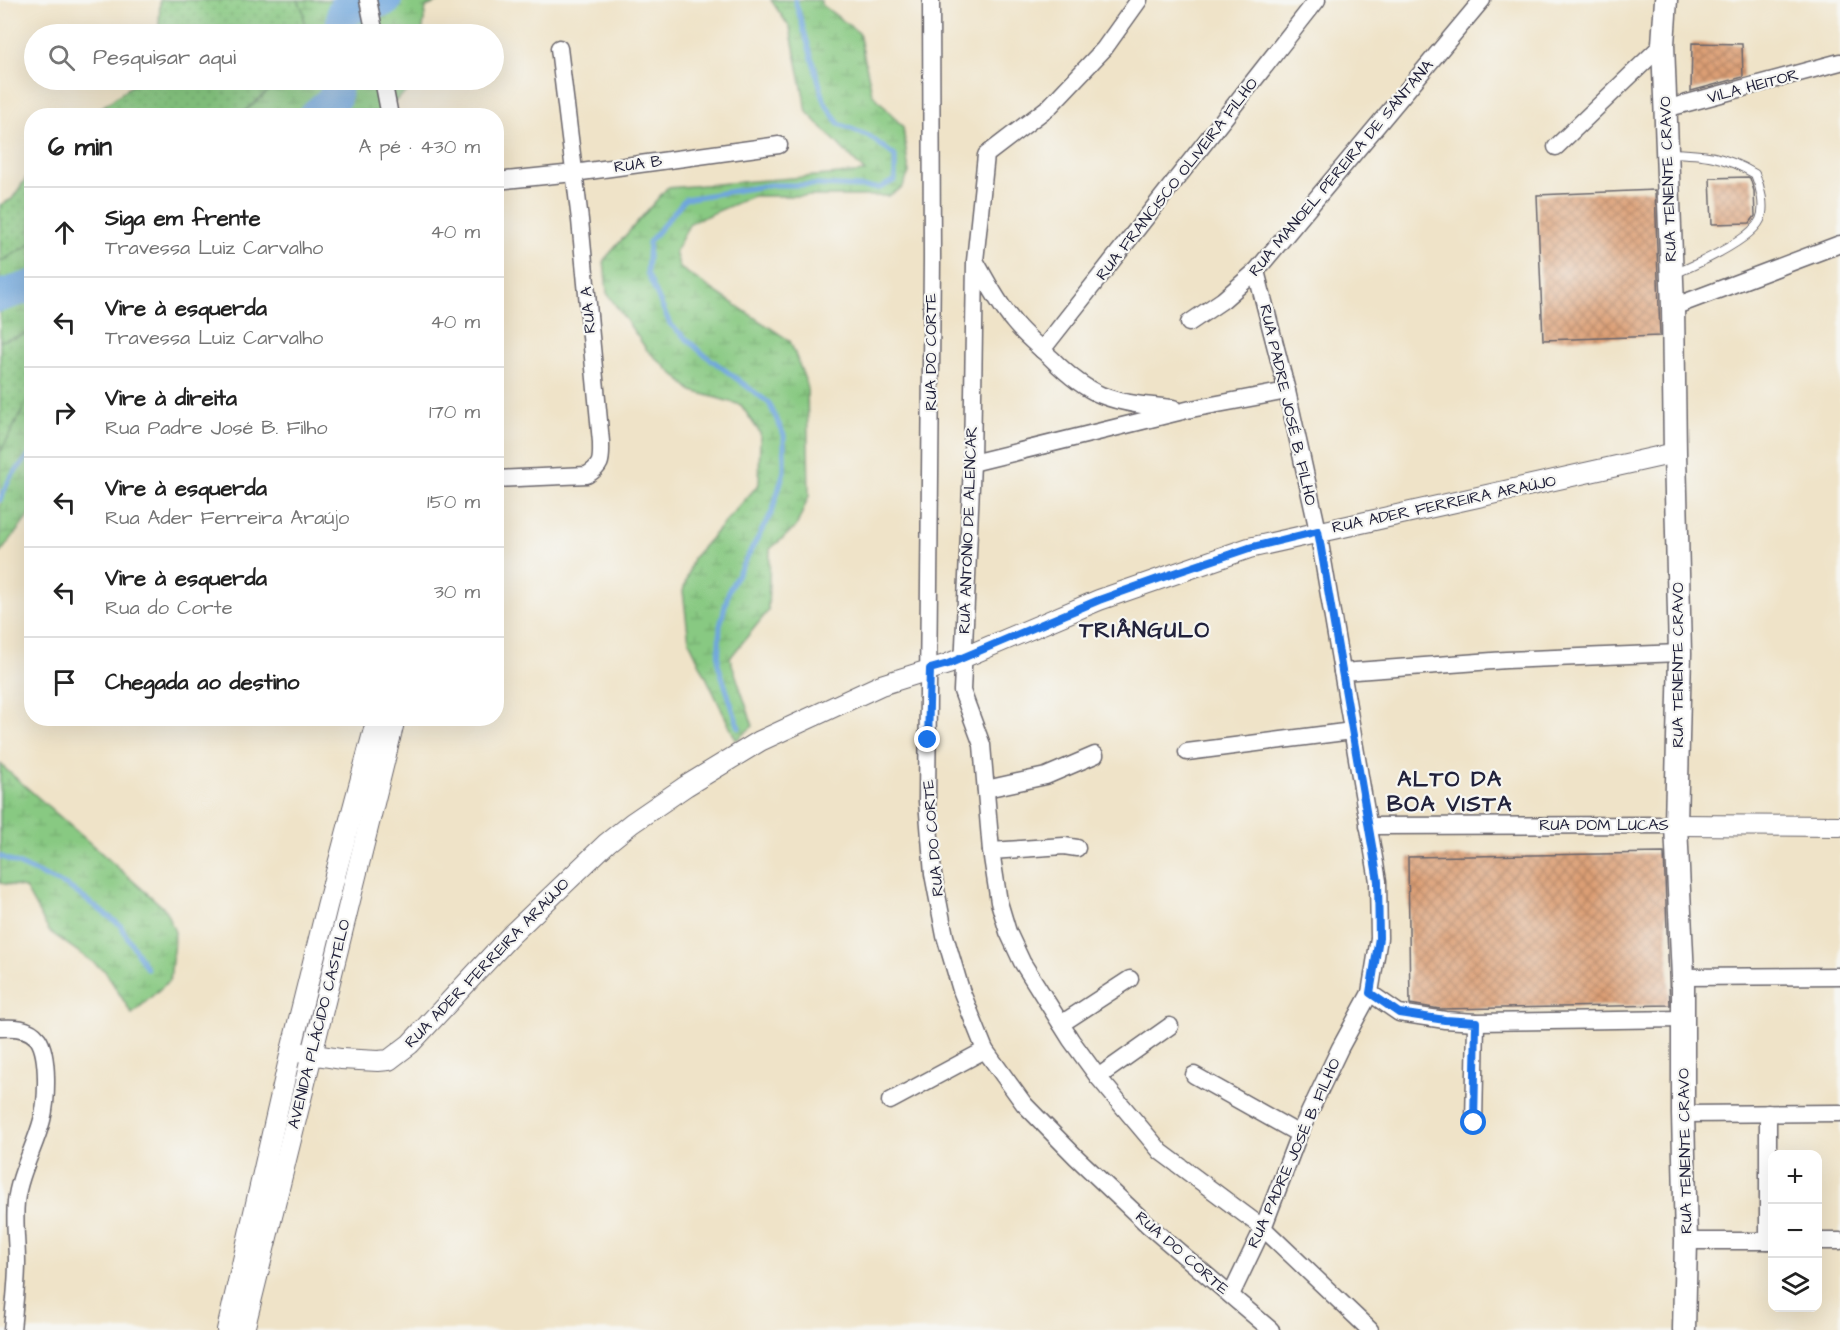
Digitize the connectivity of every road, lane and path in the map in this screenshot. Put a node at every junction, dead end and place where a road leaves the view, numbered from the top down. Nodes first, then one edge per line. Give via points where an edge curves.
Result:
1 (368, 0) edge
2 (931, 0) edge
3 (1139, 0) edge
4 (1482, 0) edge
5 (1666, 0) edge
6 (1314, 4) edge
7 (373, 24) edge
8 (1663, 44) junction
9 (559, 48) dead end
10 (1840, 62) edge
11 (385, 90) edge
12 (388, 108) edge
13 (1665, 109) junction
14 (779, 146) dead end
15 (1556, 147) dead end
16 (1667, 153) junction
17 (574, 173) junction
18 (504, 180) edge
19 (1840, 244) edge
20 (975, 261) junction
21 (1256, 272) junction
22 (1672, 275) junction
23 (1673, 307) junction
24 (1189, 323) dead end
25 (1042, 350) junction
26 (1287, 391) junction
27 (1191, 409) junction
28 (1674, 453) junction
29 (972, 463) junction
30 (504, 479) edge
31 (1318, 531) junction
32 (1680, 653) junction
33 (963, 656) junction
34 (930, 669) junction
35 (1342, 672) junction
36 (384, 726) edge
37 (1352, 731) junction
38 (1187, 752) dead end
39 (1095, 755) dead end
40 (986, 789) junction
41 (367, 793) junction
42 (1676, 825) junction
43 (1368, 826) junction
44 (1840, 826) edge
45 (1077, 848) dead end
46 (991, 851) junction
47 (327, 906) junction
48 (348, 911) junction
49 (1840, 976) edge
50 (1683, 977) junction
51 (1130, 980) dead end
52 (1370, 993) junction
53 (1683, 1019) junction
54 (1476, 1022) junction
55 (1061, 1024) junction
56 (1170, 1026) dead end
57 (0, 1028) edge
58 (985, 1050) junction
59 (291, 1051) junction
60 (311, 1053) junction
61 (1194, 1075) dead end
62 (1098, 1077) junction
63 (890, 1101) dead end
64 (1768, 1113) junction
65 (1840, 1113) edge
66 (1683, 1114) junction
67 (1474, 1123) dead end
68 (1299, 1134) junction
69 (1770, 1204) edge
70 (1263, 1228) junction
71 (1686, 1241) junction
72 (1768, 1241) edge
73 (1822, 1241) edge
74 (1840, 1241) edge
75 (247, 1282) junction
76 (1231, 1295) junction
77 (12, 1330) edge
78 (227, 1330) edge
79 (244, 1330) edge
80 (1271, 1330) edge
81 (1370, 1330) edge
82 (1684, 1330) edge

1 - 7 street
2 - 34 street, RUA DO CORTE
3 - 20 street, RUA ANTONIO DE ALENCAR via 1104,49 1050,106 986,155
4 - 21 street, RUA MANOEL PEREIRA DE SANTANA
5 - 8 main road, RUA TENENTE CRAVO
6 - 25 street, RUA FRANCISCO OLIVEIRA FILHO
8 - 13 main road, RUA TENENTE CRAVO
8 - 15 street
9 - 17 street, RUA A
10 - 13 street, VILA HEITOR
11 - 12 street
13 - 16 main road, RUA TENENTE CRAVO
14 - 17 street, RUA B
16 - 22 main road, RUA TENENTE CRAVO
16 - 22 lane via 1706,154 1740,165 1755,174 1762,201 1760,220 1746,236
17 - 18 street, RUA B
17 - 30 street, RUA A via 601,460 597,469 587,475
19 - 23 street
20 - 25 street via 1011,319
20 - 29 street, RUA ANTONIO DE ALENCAR
21 - 24 street, RUA MANOEL PEREIRA DE SANTANA
21 - 26 street, RUA PADRE JOSÉ B. FILHO
22 - 23 main road, RUA TENENTE CRAVO
23 - 28 main road, RUA TENENTE CRAVO
25 - 27 street via 1077,381 1100,394 1151,407
26 - 27 street
26 - 31 street, RUA PADRE JOSÉ B. FILHO
27 - 29 street
28 - 31 street, RUA ADER FERREIRA ARAÚJO
28 - 32 main road, RUA TENENTE CRAVO
29 - 33 street, RUA ANTONIO DE ALENCAR
31 - 33 street, RUA ADER FERREIRA ARAÚJO via 1249,548 1169,575
31 - 35 street, RUA PADRE JOSÉ B. FILHO
32 - 35 street
32 - 42 main road, RUA TENENTE CRAVO
33 - 34 street, RUA ADER FERREIRA ARAÚJO
33 - 40 street, RUA ANTONIO DE ALENCAR via 962,691 982,745
34 - 58 street, RUA DO CORTE via 927,801 933,874 945,936
34 - 60 street, RUA ADER FERREIRA ARAÚJO via 881,685 760,741 632,823 512,934 410,1044 389,1059 358,1060
35 - 37 street, RUA PADRE JOSÉ B. FILHO
36 - 41 street, AVENIDA PLÁCIDO CASTELO
37 - 38 street
37 - 43 street, RUA PADRE JOSÉ B. FILHO
39 - 40 street via 1046,776
40 - 46 street, RUA ANTONIO DE ALENCAR
41 - 47 street, AVENIDA PLÁCIDO CASTELO
41 - 48 street, AVENIDA PLÁCIDO CASTELO
42 - 43 street, RUA DOM LUCAS
42 - 44 street, RUA DOM LUCAS
42 - 50 main road, RUA TENENTE CRAVO
43 - 52 street, RUA PADRE JOSÉ B. FILHO via 1379,912
45 - 46 street
46 - 55 street, RUA ANTONIO DE ALENCAR via 1008,932
47 - 48 street
47 - 59 street, AVENIDA PLÁCIDO CASTELO
48 - 60 street, AVENIDA PLÁCIDO CASTELO
49 - 50 street
50 - 53 main road, RUA TENENTE CRAVO
51 - 55 street
52 - 54 street via 1399,1013
52 - 68 street, RUA PADRE JOSÉ B. FILHO
53 - 54 street
53 - 66 main road, RUA TENENTE CRAVO
54 - 67 street
55 - 62 street, RUA ANTONIO DE ALENCAR
56 - 62 street
57 - 77 street via 24,1029 37,1038 46,1073 43,1119 16,1204
58 - 63 street
58 - 76 street, RUA DO CORTE via 1024,1104 1076,1157
59 - 60 street, RUA ADER FERREIRA ARAÚJO
59 - 75 street, AVENIDA PLÁCIDO CASTELO
60 - 75 street, AVENIDA PLÁCIDO CASTELO
61 - 68 street
62 - 70 street, RUA ANTONIO DE ALENCAR via 1161,1152
64 - 65 street
64 - 66 street
64 - 69 street
66 - 71 main road, RUA TENENTE CRAVO
68 - 70 street, RUA PADRE JOSÉ B. FILHO
70 - 76 street, RUA PADRE JOSÉ B. FILHO
70 - 81 street, RUA ANTONIO DE ALENCAR
71 - 72 street
71 - 82 main road, RUA TENENTE CRAVO
73 - 74 street
75 - 78 street, AVENIDA PLÁCIDO CASTELO
75 - 79 street, AVENIDA PLÁCIDO CASTELO
76 - 80 street, RUA DO CORTE

